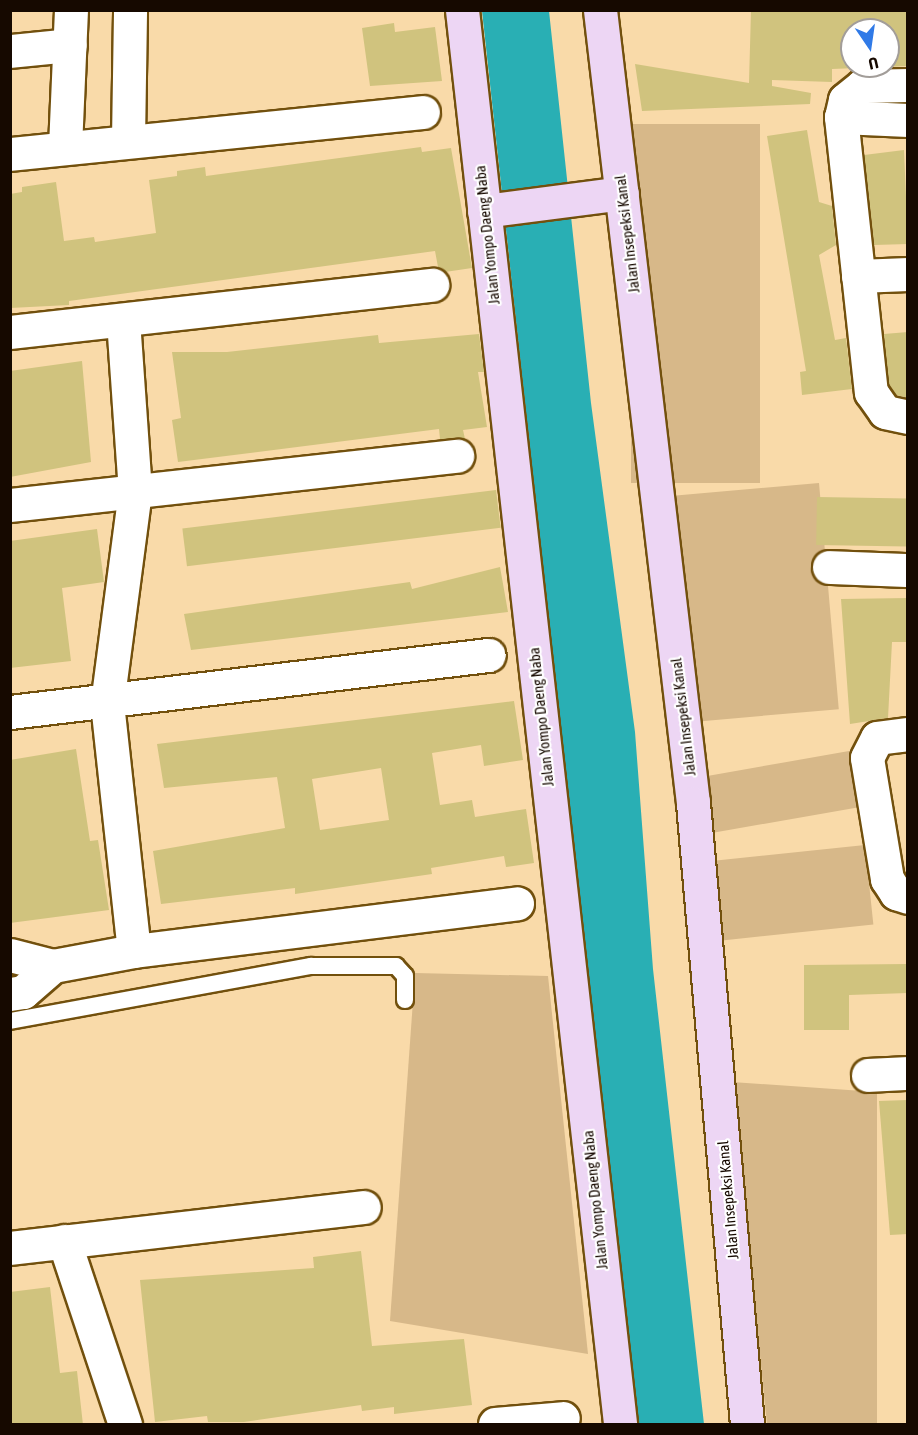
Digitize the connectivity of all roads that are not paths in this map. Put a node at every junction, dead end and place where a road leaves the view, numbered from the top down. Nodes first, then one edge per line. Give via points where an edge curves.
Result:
1 (71, 10) edge
2 (130, 10) edge
3 (462, 10) edge
4 (600, 10) edge
5 (70, 45) junction
6 (10, 51) edge
7 (908, 85) edge
8 (423, 112) dead end
9 (841, 117) junction
10 (908, 120) edge
11 (128, 140) junction
12 (65, 147) junction
13 (10, 154) edge
14 (622, 193) junction
15 (484, 211) junction
16 (908, 274) edge
17 (858, 276) junction
18 (432, 285) dead end
19 (123, 320) junction
20 (10, 332) edge
21 (908, 417) edge
22 (457, 456) dead end
23 (135, 491) junction
24 (10, 505) edge
25 (829, 567) dead end
26 (908, 570) edge
27 (489, 655) dead end
28 (107, 703) junction
29 (10, 712) edge
30 (908, 734) edge
31 (908, 897) edge
32 (517, 903) dead end
33 (134, 951) junction
34 (10, 955) edge
35 (53, 966) junction
36 (10, 994) edge
37 (405, 1000) dead end
38 (10, 1022) edge
39 (908, 1073) edge
40 (868, 1074) dead end
41 (364, 1208) dead end
42 (64, 1241) junction
43 (10, 1248) edge
44 (563, 1418) dead end
45 (125, 1425) edge
46 (495, 1425) edge
47 (620, 1425) edge
48 (747, 1425) edge

1 - 5 street
2 - 11 street
3 - 15 street, Jalan Yompo Daeng Naba
4 - 14 street, Jalan Insepeksi Kanal
5 - 6 street
5 - 12 street
7 - 9 street via 862,86 845,100
8 - 11 street
9 - 10 street
9 - 17 street
11 - 12 street
12 - 13 street
14 - 15 street
14 - 48 street, Jalan Insepeksi Kanal via 693,803
15 - 47 street, Jalan Yompo Daeng Naba
16 - 17 street
17 - 21 street via 871,392 885,412
18 - 19 street
19 - 20 street
19 - 23 street
22 - 23 street
23 - 24 street
23 - 28 street
25 - 26 street
27 - 28 street
28 - 29 street
28 - 33 street
30 - 31 street via 877,738 867,758 887,879 896,893
32 - 33 street
33 - 35 street
34 - 35 street
35 - 36 street via 22,992
37 - 38 lane via 405,976 396,966 311,966
39 - 40 street
41 - 42 street
42 - 43 street
42 - 45 street
44 - 46 street

